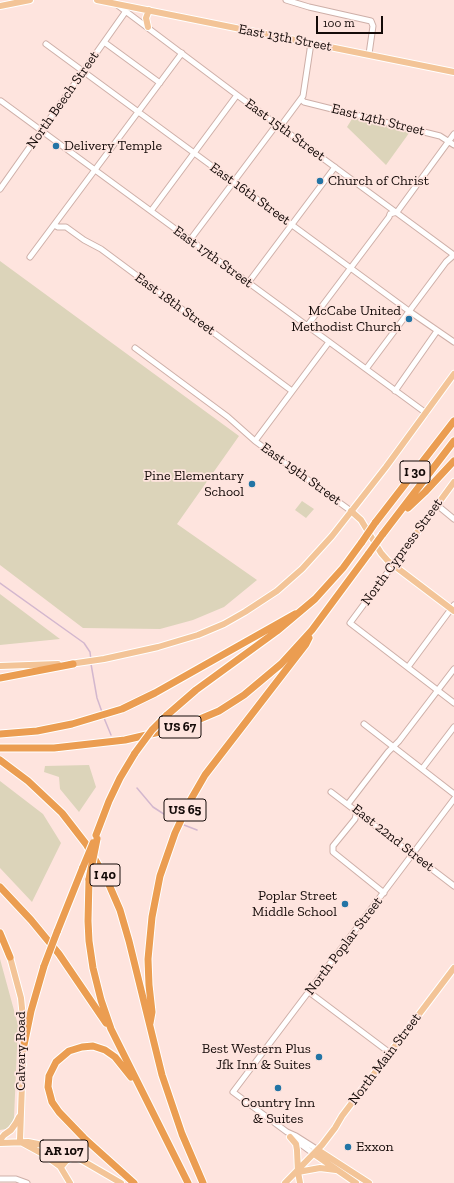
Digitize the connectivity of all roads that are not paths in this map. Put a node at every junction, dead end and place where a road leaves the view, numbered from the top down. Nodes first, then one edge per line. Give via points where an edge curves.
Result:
1 (30, 0) edge
2 (97, 0) edge
3 (286, 0) edge
4 (116, 4) junction
5 (0, 6) edge
6 (149, 10) junction
7 (126, 11) junction
8 (148, 27) junction
9 (104, 42) junction
10 (311, 43) junction
11 (46, 44) dead end
12 (182, 53) junction
13 (369, 54) junction
14 (83, 72) junction
15 (454, 72) edge
16 (160, 82) junction
17 (237, 95) junction
18 (301, 99) junction
19 (1, 101) dead end
20 (138, 112) junction
21 (278, 125) junction
22 (42, 130) junction
23 (454, 134) edge
24 (449, 142) junction
25 (454, 145) edge
26 (194, 153) junction
27 (335, 167) junction
28 (95, 170) junction
29 (234, 182) junction
30 (2, 183) edge
31 (0, 189) edge
32 (151, 211) junction
33 (397, 212) junction
34 (292, 224) junction
35 (54, 225) junction
36 (190, 240) junction
37 (454, 255) edge
38 (30, 257) dead end
39 (350, 268) junction
40 (248, 283) junction
41 (409, 311) junction
42 (307, 326) junction
43 (437, 331) junction
44 (329, 342) junction
45 (454, 342) edge
46 (135, 348) dead end
47 (366, 369) junction
48 (454, 374) edge
49 (292, 391) junction
50 (395, 391) junction
51 (426, 413) junction
52 (454, 421) edge
53 (255, 441) junction
54 (454, 441) edge
55 (454, 461) edge
56 (454, 482) edge
57 (436, 505) junction
58 (351, 511) junction
59 (454, 519) edge
60 (393, 520) junction
61 (393, 565) junction
62 (453, 608) edge
63 (295, 614) junction
64 (312, 630) junction
65 (72, 664) junction
66 (0, 666) edge
67 (408, 667) junction
68 (454, 669) edge
69 (0, 678) edge
70 (438, 690) junction
71 (454, 703) edge
72 (364, 724) dead end
73 (454, 727) edge
74 (0, 734) edge
75 (394, 747) junction
76 (0, 748) edge
77 (0, 760) edge
78 (422, 769) junction
79 (453, 791) edge
80 (331, 792) dead end
81 (454, 799) edge
82 (348, 804) junction
83 (357, 811) junction
84 (97, 837) junction
85 (413, 854) junction
86 (94, 856) junction
87 (454, 886) edge
88 (0, 887) edge
89 (384, 893) junction
90 (0, 933) edge
91 (0, 940) edge
92 (10, 957) junction
93 (454, 968) edge
94 (309, 992) junction
95 (150, 1025) junction
96 (111, 1029) junction
97 (24, 1045) junction
98 (390, 1053) junction
99 (142, 1092) junction
100 (21, 1112) junction
101 (289, 1134) junction
102 (0, 1142) edge
103 (21, 1142) junction
104 (53, 1147) junction
105 (316, 1154) junction
106 (75, 1156) junction
107 (61, 1167) junction
108 (298, 1172) junction
109 (340, 1172) junction
110 (0, 1179) edge
111 (288, 1182) edge
112 (27, 1183) edge
113 (70, 1183) edge
114 (121, 1183) edge
115 (134, 1183) edge
116 (188, 1183) edge
117 (203, 1183) edge
118 (300, 1183) edge
119 (356, 1183) edge
120 (369, 1183) edge

1 - 5 main road
2 - 4 main road, East 13th Street
3 - 13 street via 366,19 373,27
4 - 6 main road, East 13th Street
4 - 7 street, East 15th Street
6 - 8 main road via 146,18
6 - 10 main road, East 13th Street
7 - 8 street, East 15th Street
7 - 9 street, North Beech Street
8 - 12 street, East 15th Street
9 - 14 street, North Beech Street
9 - 16 street
10 - 13 main road, East 13th Street
10 - 18 street
11 - 14 street, East 16th Street
12 - 16 street
12 - 17 street, East 15th Street
13 - 15 main road, East 13th Street
14 - 20 street, East 16th Street
14 - 22 street, North Beech Street
16 - 20 street
17 - 21 street, East 15th Street
17 - 26 street
18 - 21 street
18 - 24 street, East 14th Street via 304,102 440,136
19 - 22 street, East 17th Street
20 - 26 street, East 16th Street
20 - 28 street
21 - 27 street, East 15th Street
21 - 29 street
22 - 28 street, East 17th Street
22 - 30 street, North Beech Street
23 - 24 street
24 - 25 street, East 14th Street
24 - 33 street
26 - 29 street, East 16th Street
26 - 32 street
27 - 33 street, East 15th Street
27 - 34 street
28 - 32 street, East 17th Street
28 - 35 street
29 - 34 street, East 16th Street
29 - 36 street
30 - 31 street, North Beech Street
32 - 36 street, East 17th Street
33 - 37 street, East 15th Street
33 - 39 street via 390,214
34 - 39 street, East 16th Street
34 - 40 street
35 - 38 street
35 - 49 street, East 18th Street via 66,227 101,249
36 - 40 street, East 17th Street
37 - 41 street
39 - 41 street, East 16th Street
39 - 42 street
40 - 42 street, East 17th Street
41 - 43 street, East 16th Street
41 - 47 street
42 - 44 street, East 17th Street
43 - 45 street, East 16th Street
43 - 50 street
44 - 47 street, East 17th Street
44 - 49 street
46 - 53 street, East 19th Street
47 - 50 street, East 17th Street
48 - 51 main road
49 - 53 street
50 - 51 street, East 17th Street
51 - 58 main road
52 - 63 highway, I 30, bridge via 343,568 323,590
53 - 58 street, East 19th Street
54 - 60 highway, I 30
55 - 60 highway via 425,492
56 - 57 main road, North Cypress Street
57 - 59 street
57 - 61 main road, North Cypress Street
58 - 61 main road, East 19th Street via 361,520 381,553
58 - 65 main road via 302,569 277,591 245,612 208,631 178,642
60 - 64 highway, I 30, bridge
61 - 62 main road, East 19th Street
61 - 67 street, North Cypress Street via 350,623
62 - 67 street
63 - 74 highway via 155,694 122,709 86,721 43,730
63 - 84 highway, bridge via 277,631 196,690 152,730 120,778
64 - 76 highway, US 67 via 258,685 231,704 193,722 168,731 105,743 54,748
64 - 95 highway, US 65 via 306,644 205,775 175,833 160,876 152,917 148,959 152,1012
65 - 66 main road
65 - 69 highway
67 - 70 street
68 - 70 street
70 - 71 street
70 - 75 street
72 - 75 street
73 - 78 street
75 - 78 street
75 - 82 street
77 - 86 highway, I 40 via 48,798
78 - 79 street
80 - 82 street, East 22nd Street
81 - 85 street, North Poplar Street
82 - 83 street, East 22nd Street
83 - 85 street, East 22nd Street
83 - 89 street via 355,819 333,846 333,852
84 - 86 highway, bridge
84 - 97 highway, bridge via 44,966
85 - 87 street, East 22nd Street
85 - 89 street, North Poplar Street
86 - 95 highway, I 40 via 122,915
86 - 96 highway, bridge via 89,878 88,921 91,954 97,985
88 - 96 highway via 59,954
89 - 94 street, North Poplar Street
90 - 92 highway
91 - 92 main road, Calvary Road
92 - 97 main road, Calvary Road via 22,1009
93 - 98 main road, North Main Street
94 - 98 street
94 - 101 street, North Poplar Street via 234,1092
95 - 117 highway, I 40 via 170,1100
96 - 99 highway
97 - 100 main road, Calvary Road
98 - 105 main road, North Main Street
99 - 115 highway via 115,1057 105,1050 92,1046 76,1048 64,1054 54,1065 48,1083 52,1102 59,1112
99 - 116 highway
100 - 102 main road via 16,1123
100 - 103 main road, Calvary Road
101 - 105 street
101 - 108 main road via 296,1144
102 - 103 main road, AR 107
103 - 104 main road, AR 107
103 - 107 main road
104 - 106 main road, AR 107
104 - 107 main road
105 - 108 main road, North Main Street
105 - 109 main road
105 - 120 main road
106 - 107 main road
106 - 114 main road, AR 107
107 - 113 main road
108 - 109 main road via 320,1168
108 - 111 main road, North Main Street
108 - 118 main road
109 - 119 main road
110 - 112 street via 16,1179

